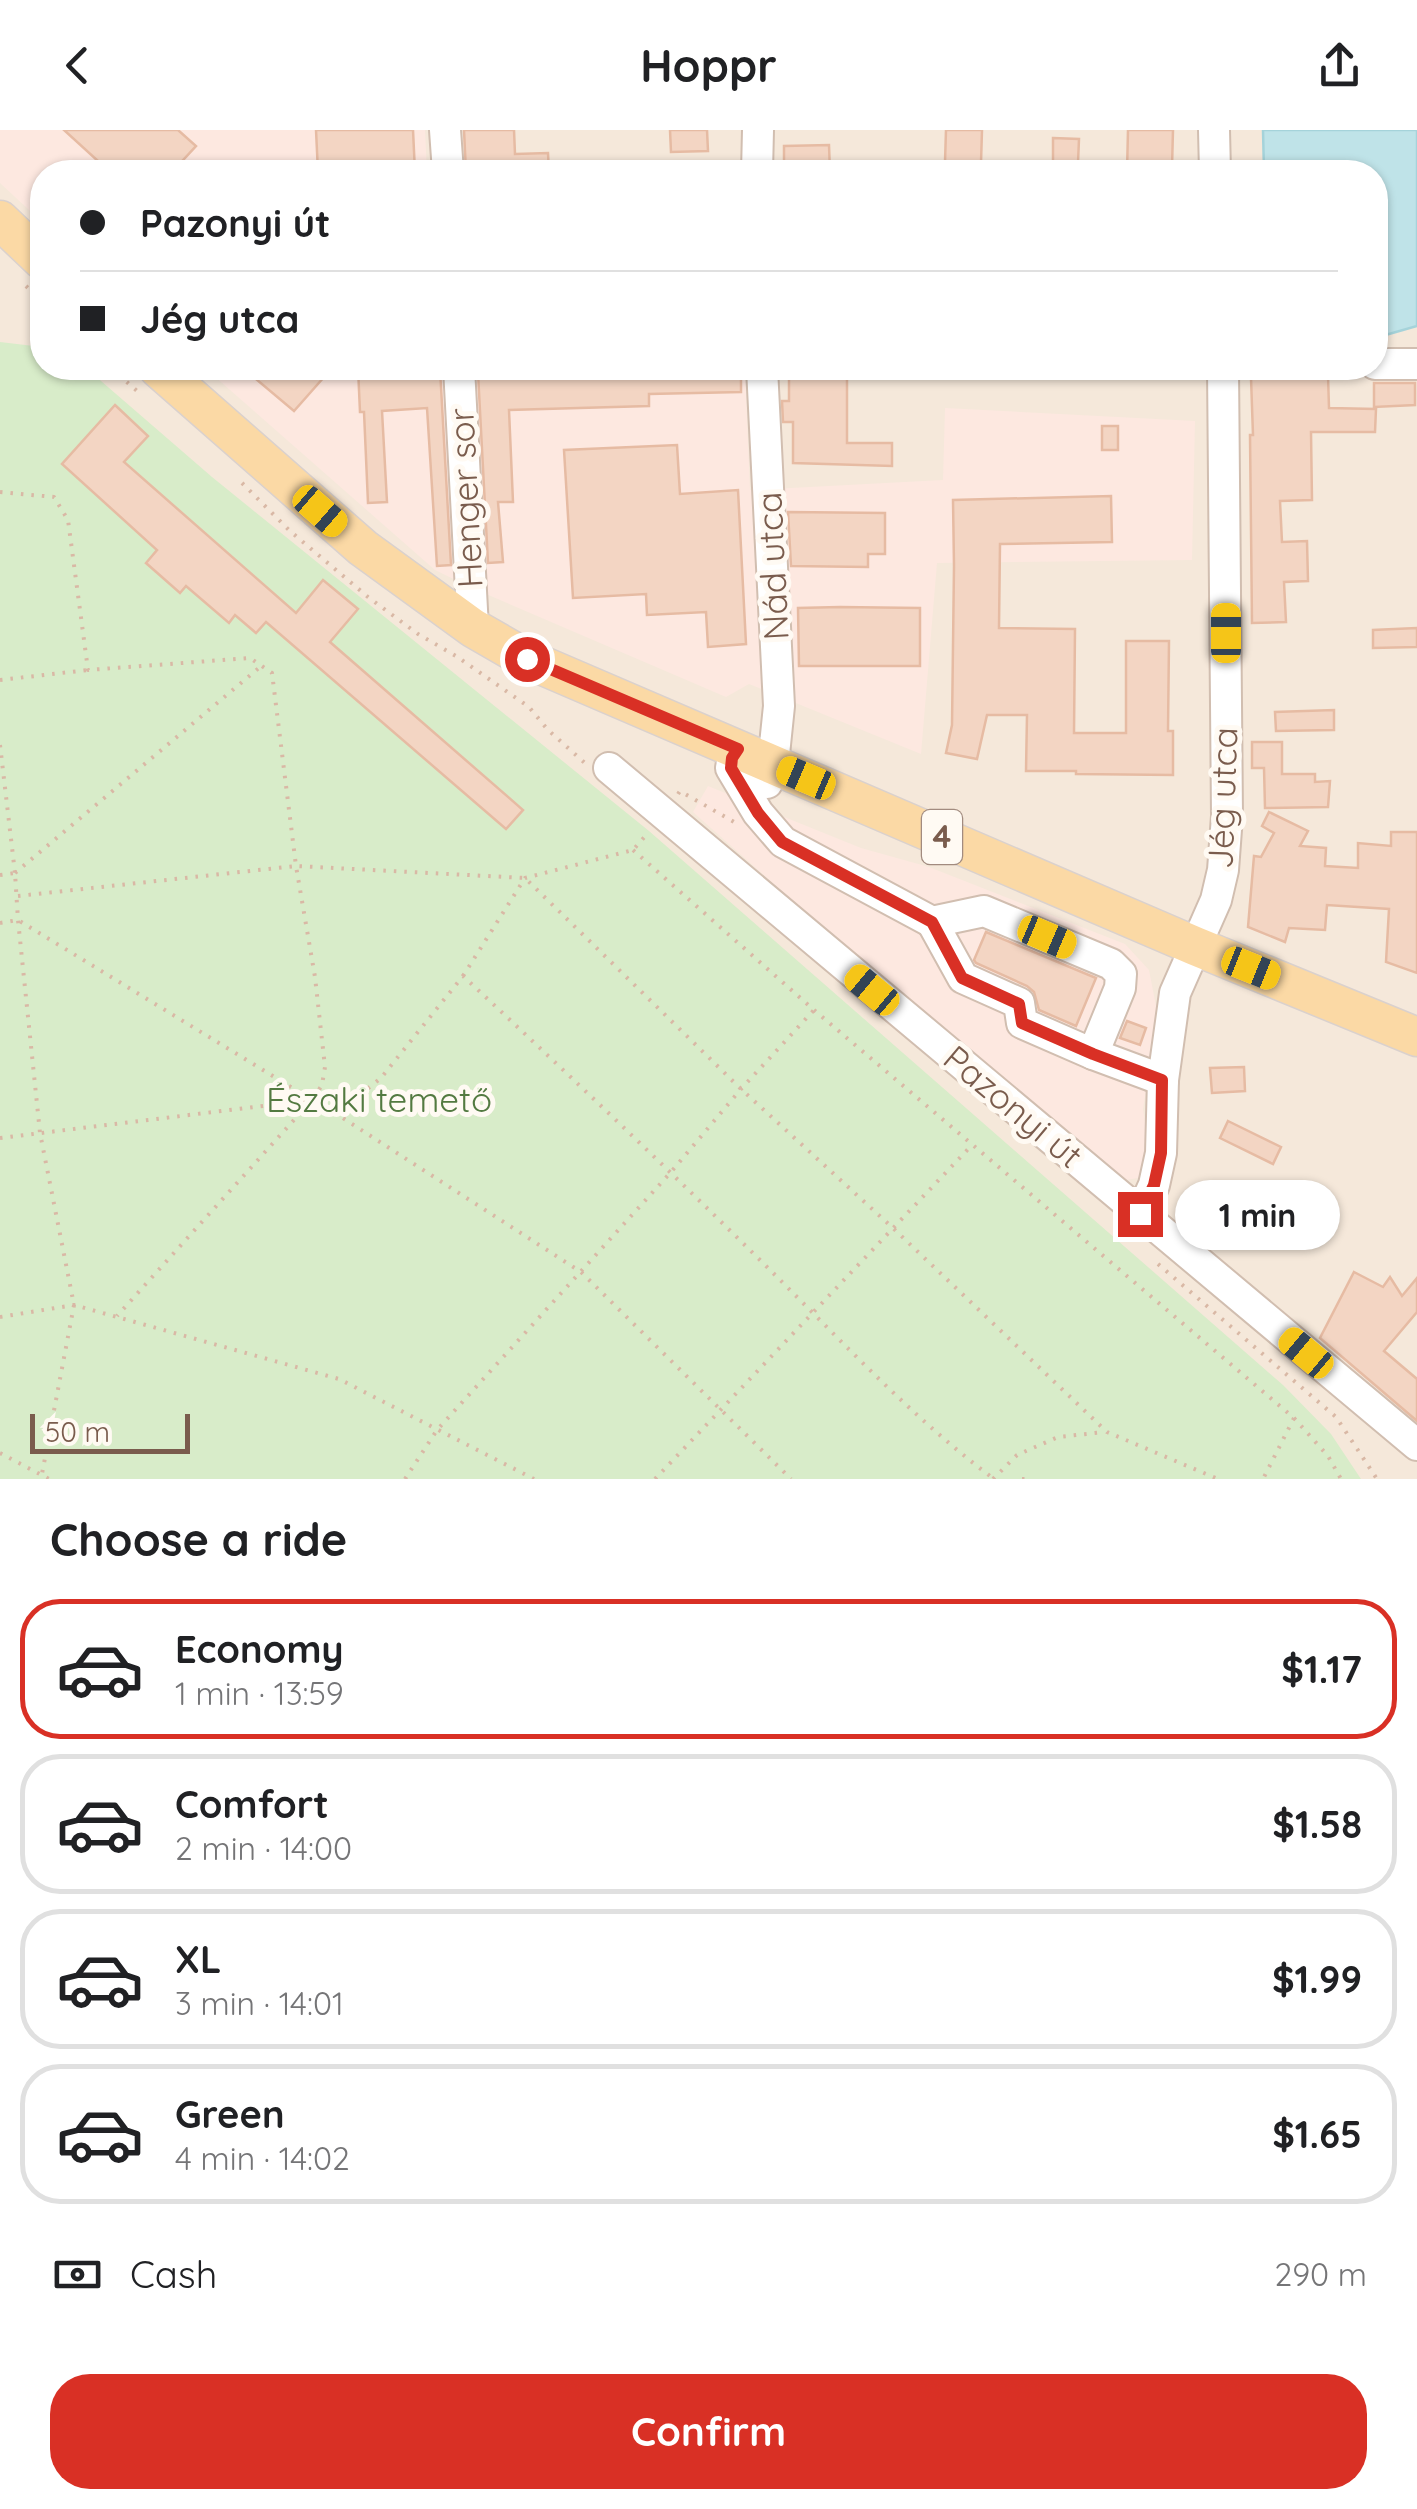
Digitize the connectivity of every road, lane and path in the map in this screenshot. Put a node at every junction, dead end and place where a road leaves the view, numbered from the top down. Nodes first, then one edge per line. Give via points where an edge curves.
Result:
1 (445, 130) edge
2 (758, 130) edge
3 (1214, 130) edge
4 (447, 160) edge
5 (757, 160) edge
6 (1215, 160) edge
7 (0, 220) edge
8 (30, 249) edge
9 (1388, 364) edge
10 (1417, 364) edge
11 (172, 380) edge
12 (460, 380) edge
13 (763, 380) edge
14 (1223, 380) edge
15 (0, 492) edge
16 (290, 530) dead end
17 (473, 628) junction
18 (261, 666) junction
19 (88, 670) junction
20 (0, 680) edge
21 (728, 744) junction
22 (0, 746) edge
23 (773, 764) junction
24 (598, 767) joint
25 (672, 803) junction
26 (766, 822) junction
27 (633, 850) junction
28 (296, 866) junction
29 (15, 873) junction
30 (0, 876) edge
31 (525, 878) junction
32 (18, 896) junction
33 (18, 920) junction
34 (0, 922) edge
35 (932, 922) junction
36 (1195, 946) junction
37 (462, 976) junction
38 (814, 1010) junction
39 (1417, 1037) edge
40 (1093, 1054) junction
41 (1162, 1080) junction
42 (741, 1089) junction
43 (312, 1100) junction
44 (332, 1110) junction
45 (40, 1134) junction
46 (0, 1138) edge
47 (972, 1145) junction
48 (671, 1172) junction
49 (1140, 1214) junction
50 (894, 1229) junction
51 (581, 1272) junction
52 (74, 1305) junction
53 (812, 1312) junction
54 (116, 1316) junction
55 (0, 1317) edge
56 (720, 1410) junction
57 (1294, 1418) junction
58 (437, 1430) junction
59 (1106, 1432) junction
60 (1417, 1446) edge
61 (0, 1453) edge
62 (42, 1477) edge
63 (49, 1479) edge
64 (405, 1479) edge
65 (534, 1479) edge
66 (655, 1479) edge
67 (792, 1479) edge
68 (993, 1479) edge
69 (1022, 1479) edge
70 (1032, 1479) edge
71 (1218, 1479) edge
72 (1263, 1479) edge
73 (1342, 1479) edge

1 - 4 street
2 - 5 street
3 - 6 street
7 - 8 main road
9 - 10 street
11 - 17 main road, 4 via 363,548
12 - 17 street, Henger sor
13 - 23 street, Nád utca via 779,706
14 - 36 street, Jég utca via 1227,816 1216,900
15 - 19 path via 54,497 68,520
16 - 24 path via 368,597 529,707
17 - 21 main road, 4 via 527,659
18 - 19 path via 250,658
18 - 28 path via 272,673
18 - 29 path
19 - 20 path
21 - 23 main road, 4
21 - 26 street via 731,768
22 - 29 path
23 - 26 street, Nád utca
23 - 36 main road, 4
24 - 25 street, Pazonyi út
25 - 26 path via 748,830
25 - 27 path
25 - 49 street, Pazonyi út
26 - 35 street via 782,842
27 - 31 path
27 - 38 path
28 - 31 path
28 - 32 path
28 - 43 path via 325,1067
29 - 30 path
29 - 32 path
31 - 37 path
31 - 42 path
32 - 33 path
33 - 34 path
33 - 43 path
33 - 45 path
35 - 40 street via 962,978 1019,1004 1022,1023
35 - 40 street via 984,911 1111,964 1121,974 1120,988
36 - 39 main road, 4
36 - 41 street, Jég utca via 1174,993
37 - 44 path via 381,1078
37 - 48 path
38 - 42 path
38 - 47 path
40 - 41 street
41 - 49 street, Jég utca via 1161,1153
42 - 48 path
42 - 50 path
43 - 44 path
43 - 45 path
43 - 54 path
44 - 51 path
45 - 46 path
45 - 52 path
47 - 50 path
47 - 57 path
48 - 51 path
48 - 53 path
49 - 60 street, Pazonyi út
50 - 53 path
50 - 59 path
51 - 56 path
51 - 58 path
52 - 54 path
52 - 55 path
52 - 62 path
53 - 56 path
53 - 68 path
54 - 58 path via 339,1380
56 - 66 path
56 - 67 path
57 - 72 path
57 - 73 path
58 - 64 path
58 - 65 path
59 - 68 path via 1058,1437 1018,1456
59 - 71 path
61 - 62 path
62 - 63 path
69 - 70 path

